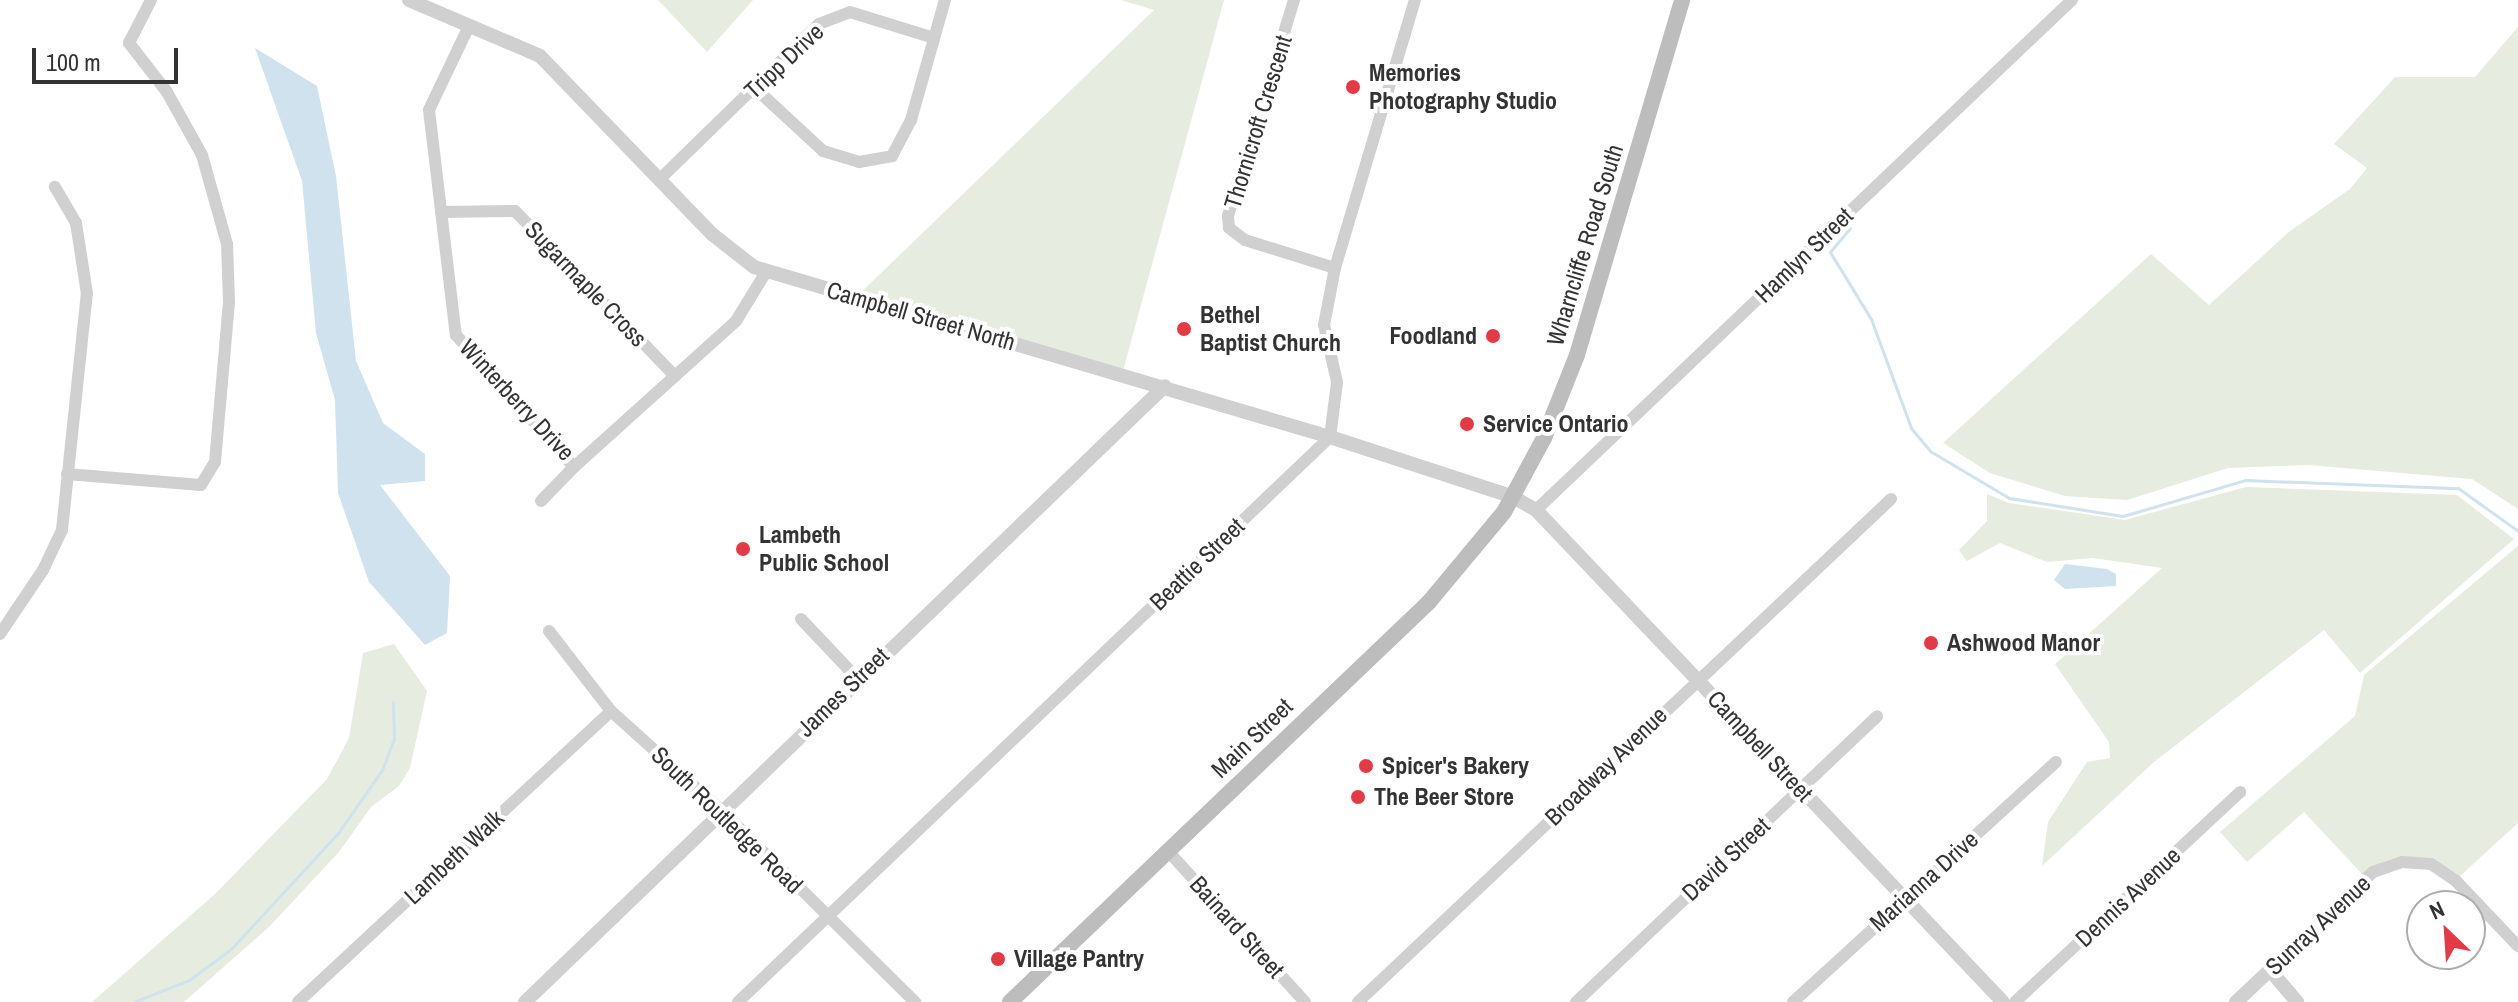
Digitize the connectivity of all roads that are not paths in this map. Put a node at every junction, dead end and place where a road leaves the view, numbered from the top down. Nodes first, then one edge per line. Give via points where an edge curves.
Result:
1 (151, 0) edge
2 (409, 0) edge
3 (945, 0) edge
4 (1294, 0) edge
5 (1415, 0) edge
6 (1682, 0) edge
7 (2072, 0) edge
8 (469, 26) junction
9 (934, 38) junction
10 (755, 88) junction
11 (660, 179) junction
12 (55, 187) dead end
13 (441, 212) junction
14 (1335, 268) junction
15 (766, 272) junction
16 (675, 376) junction
17 (1165, 386) junction
18 (1330, 437) junction
19 (574, 467) junction
20 (67, 474) junction
21 (1511, 496) junction
22 (1891, 499) dead end
23 (541, 501) dead end
24 (1536, 510) junction
25 (801, 619) dead end
26 (549, 631) dead end
27 (0, 634) edge
28 (857, 678) junction
29 (1698, 679) junction
30 (611, 711) junction
31 (1877, 716) dead end
32 (2056, 762) dead end
33 (1800, 790) junction
34 (2240, 792) dead end
35 (722, 811) junction
36 (1168, 851) junction
37 (1903, 901) junction
38 (828, 917) junction
39 (2518, 946) edge
40 (2270, 970) junction
41 (298, 1002) edge
42 (525, 1002) edge
43 (738, 1002) edge
44 (915, 1002) edge
45 (1010, 1002) edge
46 (1305, 1002) edge
47 (1358, 1002) edge
48 (1576, 1002) edge
49 (1793, 1002) edge
50 (2003, 1002) edge
51 (2015, 1002) edge
52 (2236, 1002) edge
53 (2297, 1002) edge

1 - 20 street via 129,43 184,119 221,210 229,303 215,462 201,485
2 - 8 street, Campbell Street North
3 - 9 street
4 - 14 street, Thornicroft Crescent via 1228,216 1229,228 1245,240
5 - 14 street
6 - 21 main road, Wharncliffe Road South via 1577,355 1544,438
7 - 24 street, Hamlyn Street
8 - 11 street, Campbell Street North via 540,56
8 - 13 street, Winterberry Drive via 429,110
9 - 10 street, Tripp Drive via 850,12 819,24
9 - 10 street via 911,120 892,156 859,162 823,151
10 - 11 street, Tripp Drive
11 - 15 street, Campbell Street North via 712,234
12 - 20 street via 76,223 87,294
13 - 16 street, Sugarmaple Cross via 515,211
13 - 19 street, Winterberry Drive via 456,335
14 - 18 street via 1324,325 1337,382
15 - 16 street, Winterberry Drive via 736,321
15 - 17 street, Campbell Street North
16 - 19 street, Winterberry Drive
17 - 18 street, Campbell Street North
17 - 28 street, James Street
18 - 21 street, Campbell Street North
18 - 38 street, Beattie Street
19 - 23 street
20 - 27 street via 62,530 54,550
21 - 24 street, Campbell Street
21 - 36 main road, Main Street via 1429,602
22 - 29 street, Broadway Avenue
24 - 29 street, Campbell Street
25 - 28 street
26 - 30 street, South Routledge Road
28 - 35 street, James Street
29 - 33 street, Campbell Street
29 - 47 street, Broadway Avenue
30 - 35 street, South Routledge Road
30 - 41 street, Lambeth Walk
31 - 33 street, David Street
32 - 37 street, Marianna Drive
33 - 37 street, Campbell Street
33 - 48 street, David Street
34 - 51 street, Dennis Avenue
35 - 38 street, South Routledge Road
35 - 42 street, James Street
36 - 45 main road, Main Street
36 - 46 street, Bainard Street
37 - 49 street, Marianna Drive
37 - 50 street, Campbell Street
38 - 43 street, Beattie Street
38 - 44 street, South Routledge Road
39 - 40 street, Sunray Avenue via 2456,881 2431,864 2402,862 2373,872
40 - 52 street, Sunray Avenue
40 - 53 street

